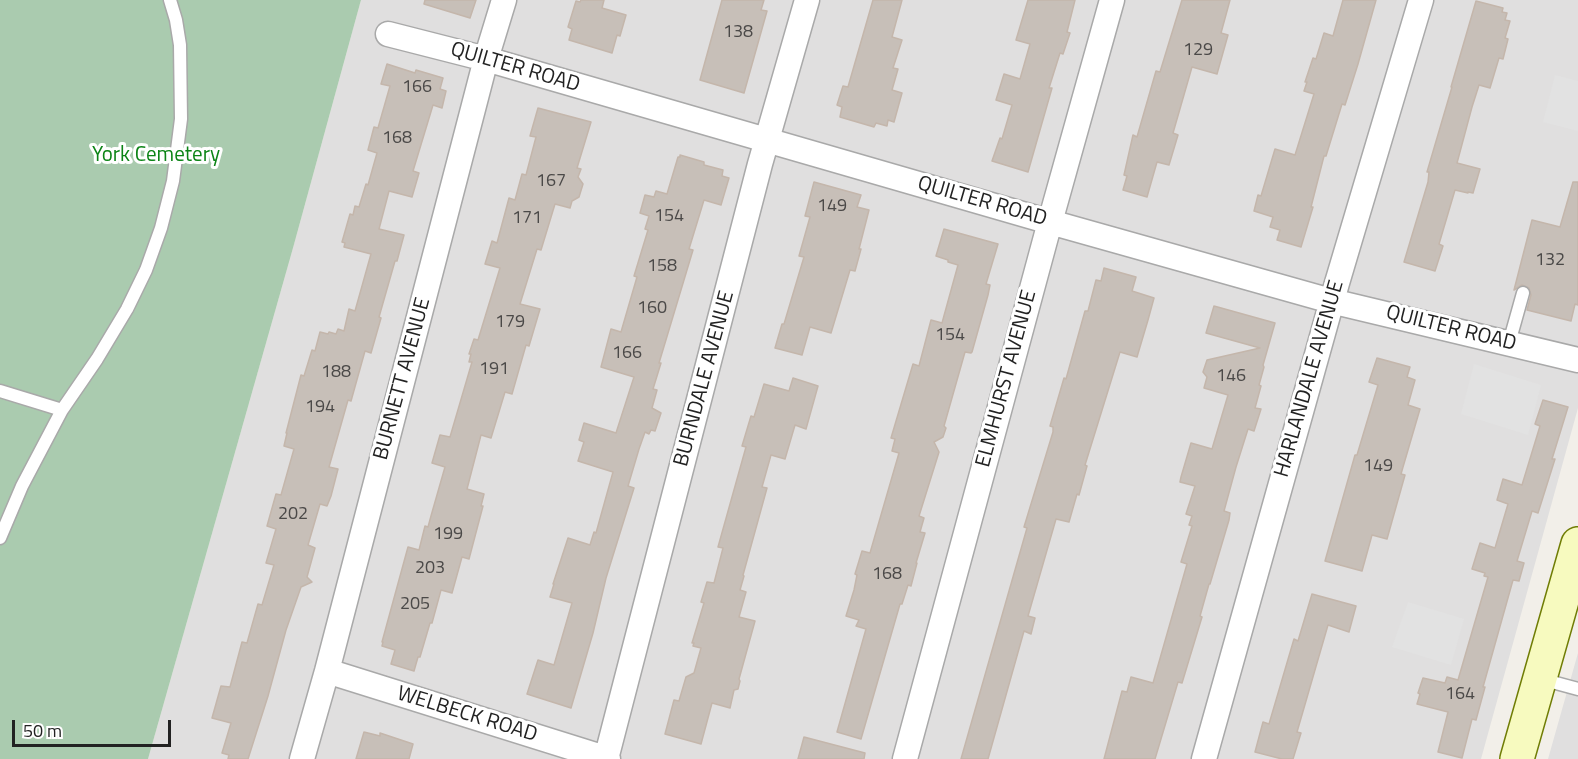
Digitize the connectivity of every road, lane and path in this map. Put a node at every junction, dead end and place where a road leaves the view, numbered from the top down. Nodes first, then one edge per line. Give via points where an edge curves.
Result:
1 (170, 0) edge
2 (504, 0) edge
3 (807, 0) edge
4 (1112, 0) edge
5 (1421, 0) edge
6 (388, 34) dead end
7 (486, 59) junction
8 (766, 140) junction
9 (1050, 222) junction
10 (1523, 293) dead end
11 (1331, 301) junction
12 (1509, 343) junction
13 (1578, 360) edge
14 (0, 392) edge
15 (62, 410) junction
16 (0, 538) edge
17 (1578, 544) edge
18 (1571, 595) edge
19 (327, 671) junction
20 (1540, 679) junction
21 (1578, 689) edge
22 (1521, 756) edge
23 (302, 759) edge
24 (607, 759) edge
25 (905, 759) edge
26 (1203, 759) edge

1 - 15 lane via 180,45 181,119 173,182 161,228 127,309
2 - 7 street, BURNETT AVENUE
3 - 8 street, BURNDALE AVENUE
4 - 9 street, ELMHURST AVENUE
5 - 11 street, HARLANDALE AVENUE
6 - 7 street, QUILTER ROAD
7 - 8 street, QUILTER ROAD
7 - 19 street, BURNETT AVENUE
8 - 9 street, QUILTER ROAD
8 - 24 street, BURNDALE AVENUE
9 - 11 street, QUILTER ROAD
9 - 25 street, ELMHURST AVENUE
10 - 12 lane
11 - 12 street, QUILTER ROAD
11 - 26 street, HARLANDALE AVENUE
12 - 13 street, QUILTER ROAD
14 - 15 lane
15 - 16 lane
17 - 18 main road
18 - 20 main road
19 - 23 street, BURNETT AVENUE
19 - 24 street, WELBECK ROAD
20 - 21 lane
20 - 22 main road

